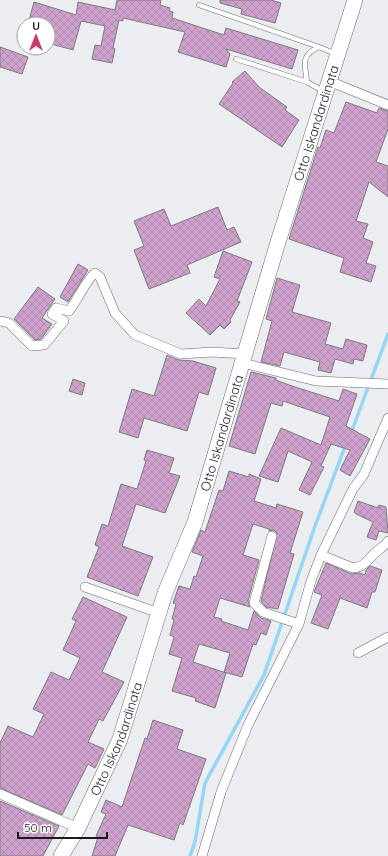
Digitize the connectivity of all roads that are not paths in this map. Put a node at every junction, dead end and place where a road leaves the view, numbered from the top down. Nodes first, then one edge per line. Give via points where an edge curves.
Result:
1 (355, 0) edge
2 (199, 5) dead end
3 (319, 47) junction
4 (338, 54) junction
5 (236, 59) dead end
6 (307, 82) junction
7 (327, 87) junction
8 (388, 105) edge
9 (1, 321) edge
10 (244, 358) junction
11 (388, 384) edge
12 (388, 418) edge
13 (272, 536) dead end
14 (388, 542) edge
15 (322, 555) junction
16 (85, 587) dead end
17 (159, 614) junction
18 (298, 624) junction
19 (388, 637) edge
20 (358, 653) dead end
21 (0, 794) edge
22 (78, 828) junction
23 (61, 856) edge
24 (202, 856) edge

1 - 4 main road, Otto Iskandardinata
2 - 3 lane
3 - 4 lane
3 - 6 lane via 306,57
4 - 7 main road, Otto Iskandardinata
5 - 6 lane
6 - 7 lane
7 - 8 street
7 - 10 main road, Otto Iskandardinata
9 - 10 street via 9,323 32,346 44,345 64,322 52,314 56,308 69,312 85,284 96,274 100,277 115,313 136,335 181,354 212,352
10 - 11 street via 316,381
10 - 17 main road, Otto Iskandardinata via 195,522 165,593
12 - 15 street via 364,474 353,489
13 - 18 street via 254,602 264,612
14 - 15 street via 366,564 353,568
15 - 18 street
16 - 17 street
17 - 22 main road, Otto Iskandardinata via 120,739
18 - 24 street via 248,725 221,792
19 - 20 street
21 - 22 street
22 - 23 main road, Otto Iskandardinata

